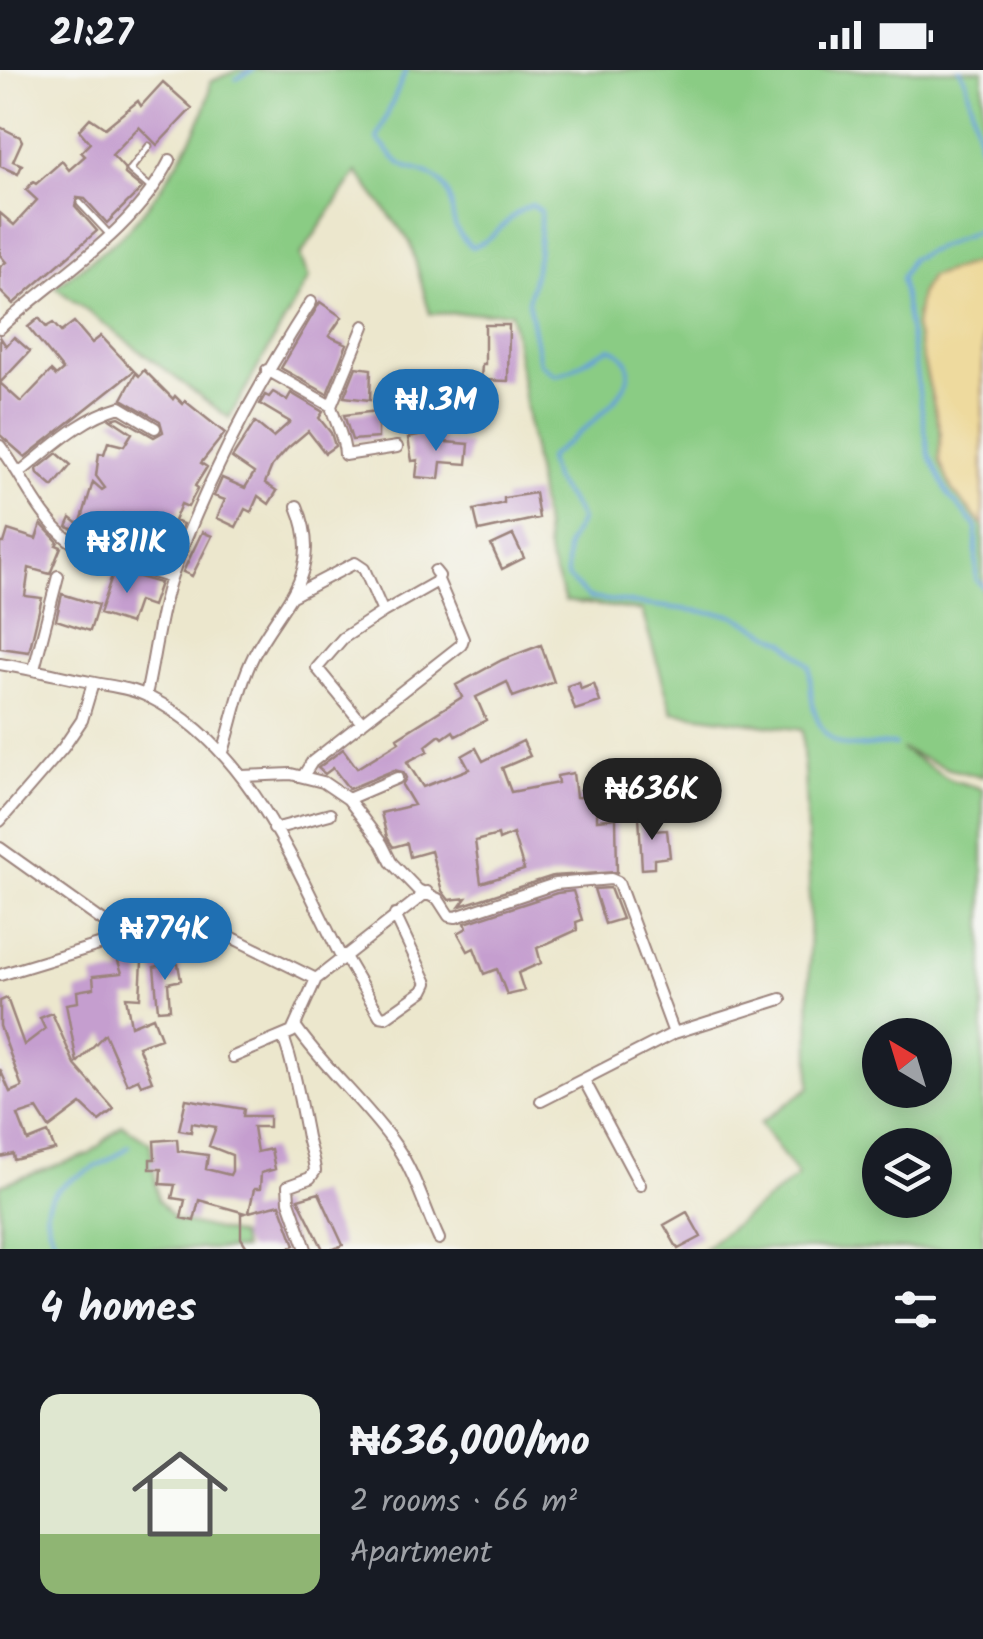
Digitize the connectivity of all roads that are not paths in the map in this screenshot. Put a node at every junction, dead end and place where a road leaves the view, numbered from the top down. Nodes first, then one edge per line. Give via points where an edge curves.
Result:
1 (149, 146) dead end
2 (170, 160) dead end
3 (154, 191) junction
4 (80, 203) dead end
5 (111, 236) junction
6 (311, 302) dead end
7 (364, 326) dead end
8 (0, 328) edge
9 (267, 370) junction
10 (331, 406) junction
11 (155, 428) dead end
12 (0, 446) edge
13 (397, 447) dead end
14 (20, 472) junction
15 (297, 506) dead end
16 (58, 576) dead end
17 (171, 578) junction
18 (292, 596) junction
19 (383, 612) junction
20 (0, 664) edge
21 (34, 669) junction
22 (93, 683) junction
23 (146, 695) junction
24 (362, 723) junction
25 (223, 752) junction
26 (240, 776) junction
27 (303, 776) junction
28 (397, 778) dead end
29 (348, 799) junction
30 (330, 814) dead end
31 (0, 822) edge
32 (274, 829) junction
33 (0, 848) edge
34 (427, 892) junction
35 (395, 915) junction
36 (125, 937) junction
37 (342, 956) junction
38 (0, 975) edge
39 (316, 980) junction
40 (781, 999) dead end
41 (296, 1027) junction
42 (674, 1032) junction
43 (282, 1036) junction
44 (232, 1057) dead end
45 (584, 1080) junction
46 (541, 1101) dead end
47 (640, 1186) dead end
48 (439, 1238) dead end
49 (306, 1249) edge

1 - 3 lane via 130,170
2 - 3 street
3 - 5 street
4 - 5 lane
5 - 8 street
6 - 9 street
7 - 10 street
9 - 10 street
9 - 17 street
10 - 13 street via 344,455
11 - 14 street via 120,407 102,412
12 - 14 street
14 - 17 street via 38,506 71,542
15 - 18 street via 306,544
16 - 21 street
17 - 23 street
18 - 19 street via 354,563 364,569
18 - 25 street via 247,672
19 - 24 street via 342,638 317,668
19 - 24 street via 437,575 463,641
20 - 21 street
21 - 22 street
22 - 23 street
22 - 31 street via 82,720 64,748
23 - 25 street
24 - 27 street
25 - 26 street
26 - 27 street
26 - 32 street
27 - 29 street
28 - 29 street
29 - 34 street via 391,862
30 - 32 street
32 - 37 street
33 - 36 street
34 - 35 street
34 - 42 street via 456,916 555,884 611,878
35 - 37 street
35 - 37 street via 427,983 423,992 380,1016
36 - 38 street
36 - 39 street via 205,924
37 - 39 street
39 - 41 street
40 - 42 street
41 - 43 street
41 - 48 street via 396,1146
42 - 45 street
43 - 44 street
43 - 49 street via 314,1156 310,1178 288,1186
45 - 46 street
45 - 47 street

